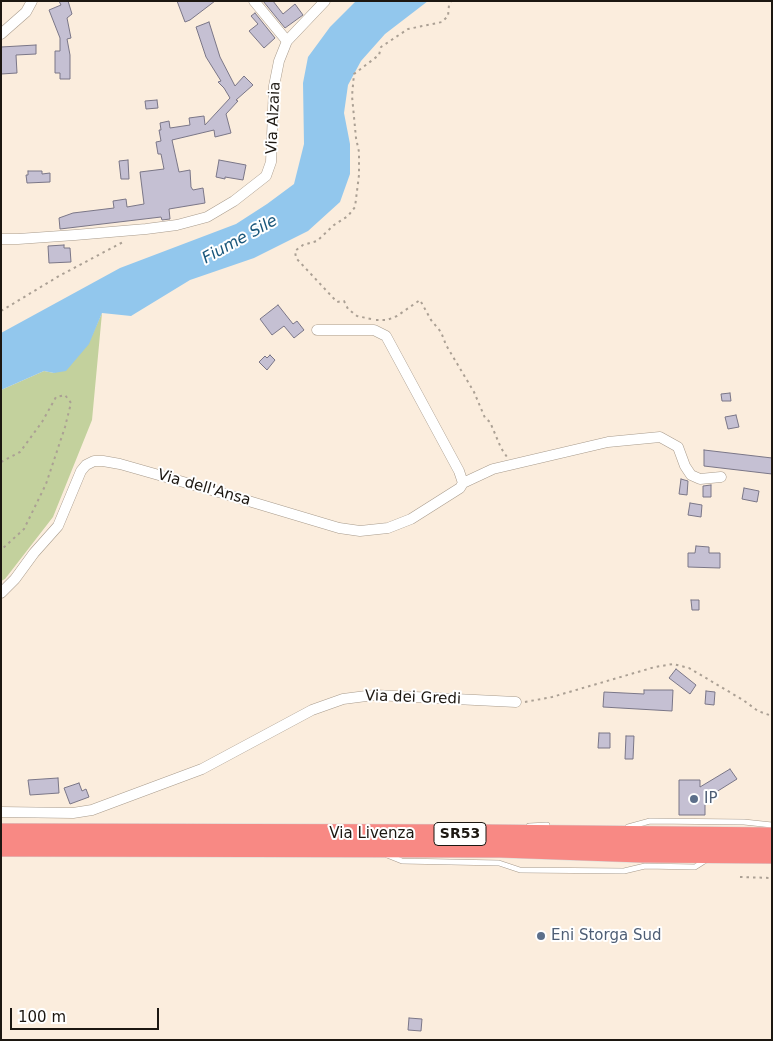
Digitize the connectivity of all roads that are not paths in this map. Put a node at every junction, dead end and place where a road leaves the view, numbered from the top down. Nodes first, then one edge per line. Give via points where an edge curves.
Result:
1 (32, 1) edge
2 (254, 1) edge
3 (325, 1) edge
4 (1, 34) edge
5 (287, 41) junction
6 (1, 239) edge
7 (317, 330) dead end
8 (721, 477) dead end
9 (463, 483) junction
10 (1, 593) edge
11 (516, 702) road end
12 (1, 812) edge
13 (772, 825) edge
14 (553, 826) dead end
15 (620, 827) dead end
16 (1, 833) edge
17 (496, 834) junction
18 (772, 837) edge
19 (1, 847) edge
20 (772, 854) edge

1 - 4 street via 26,12
2 - 5 street
3 - 5 street, Via Alzaia
5 - 6 street, Via Alzaia via 274,86 271,162 266,176 234,201 207,217 177,225
7 - 9 street via 374,330 386,336 460,471
8 - 9 street, Via dell'Ansa via 700,479 691,475 678,447 660,438 608,442 493,469
9 - 10 street, Via dell'Ansa via 411,519 388,528 360,531 339,528 120,464 94,461 81,471 58,526
11 - 12 street, Via dei Gredi via 390,695 348,698 312,710 202,769 92,810 73,813
13 - 15 lane via 650,821
14 - 17 lane via 534,825
16 - 17 highway, Via Livenza / SR53
17 - 18 highway, Via Livenza / SR53
19 - 20 highway, Via Livenza / SR53 via 500,848

